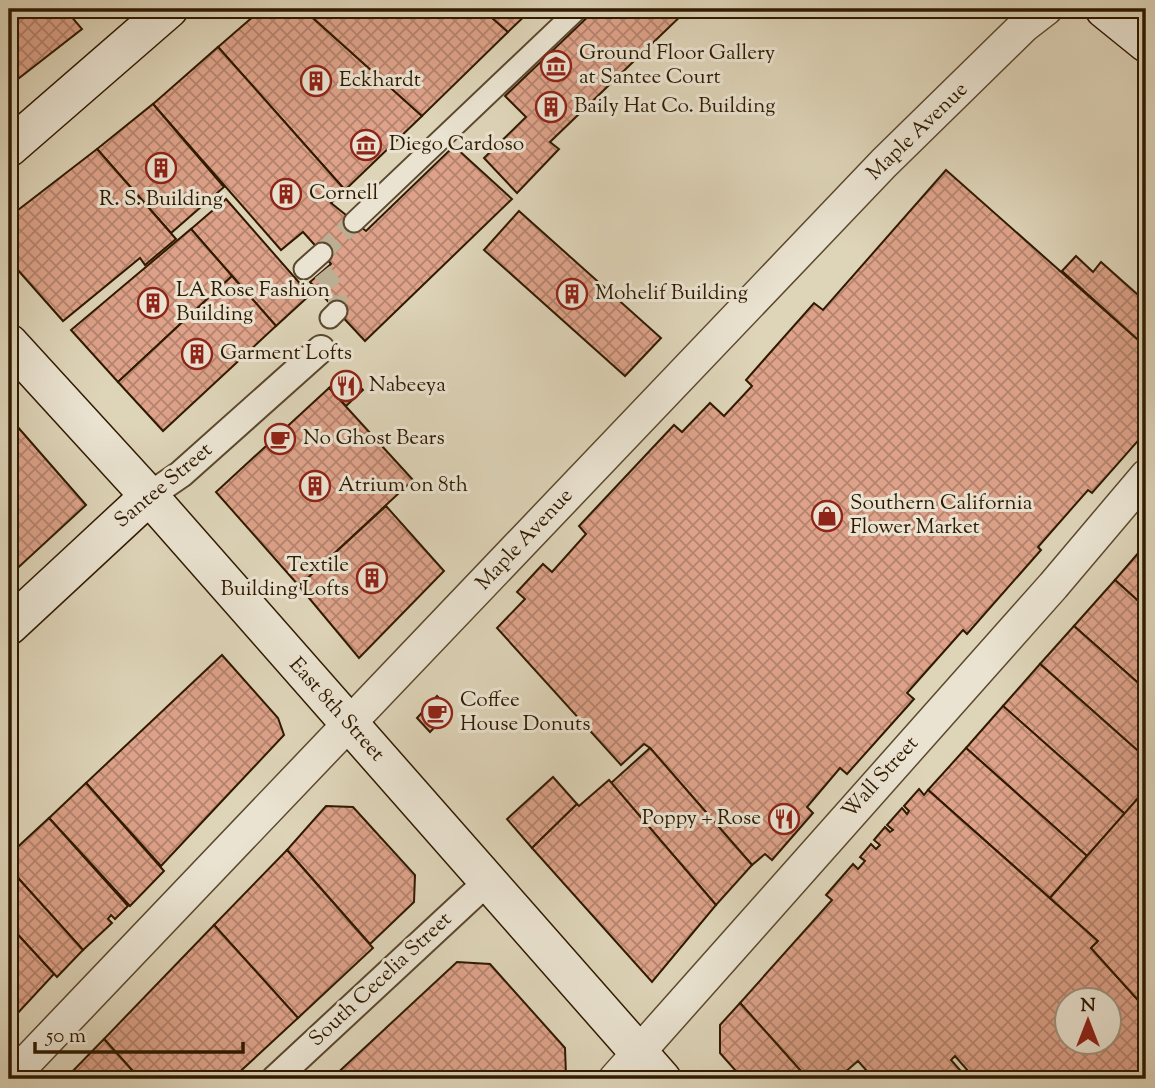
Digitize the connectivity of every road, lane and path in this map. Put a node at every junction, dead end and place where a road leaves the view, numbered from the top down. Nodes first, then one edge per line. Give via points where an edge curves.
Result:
1 (169, 9) edge
2 (578, 9) edge
3 (1046, 9) edge
4 (1104, 9) edge
5 (1146, 43) edge
6 (9, 148) edge
7 (354, 222) tunnel mouth
8 (9, 343) edge
9 (321, 349) dead end
10 (1146, 476) edge
11 (149, 496) junction
12 (9, 626) edge
13 (350, 724) junction
14 (487, 881) junction
15 (639, 1071) edge
16 (10, 1079) edge
17 (275, 1079) edge

1 - 6 main road
2 - 7 street
3 - 13 street, Maple Avenue via 884,163
4 - 5 main road
8 - 11 main road, East 8th Street
9 - 11 street, Santee Street via 181,474
10 - 15 street, Wall Street
11 - 12 main road, Santee Street
11 - 13 main road, East 8th Street
13 - 14 main road, East 8th Street
13 - 16 street, Maple Avenue
14 - 15 main road, East 8th Street
14 - 17 street, South Cecelia Street

